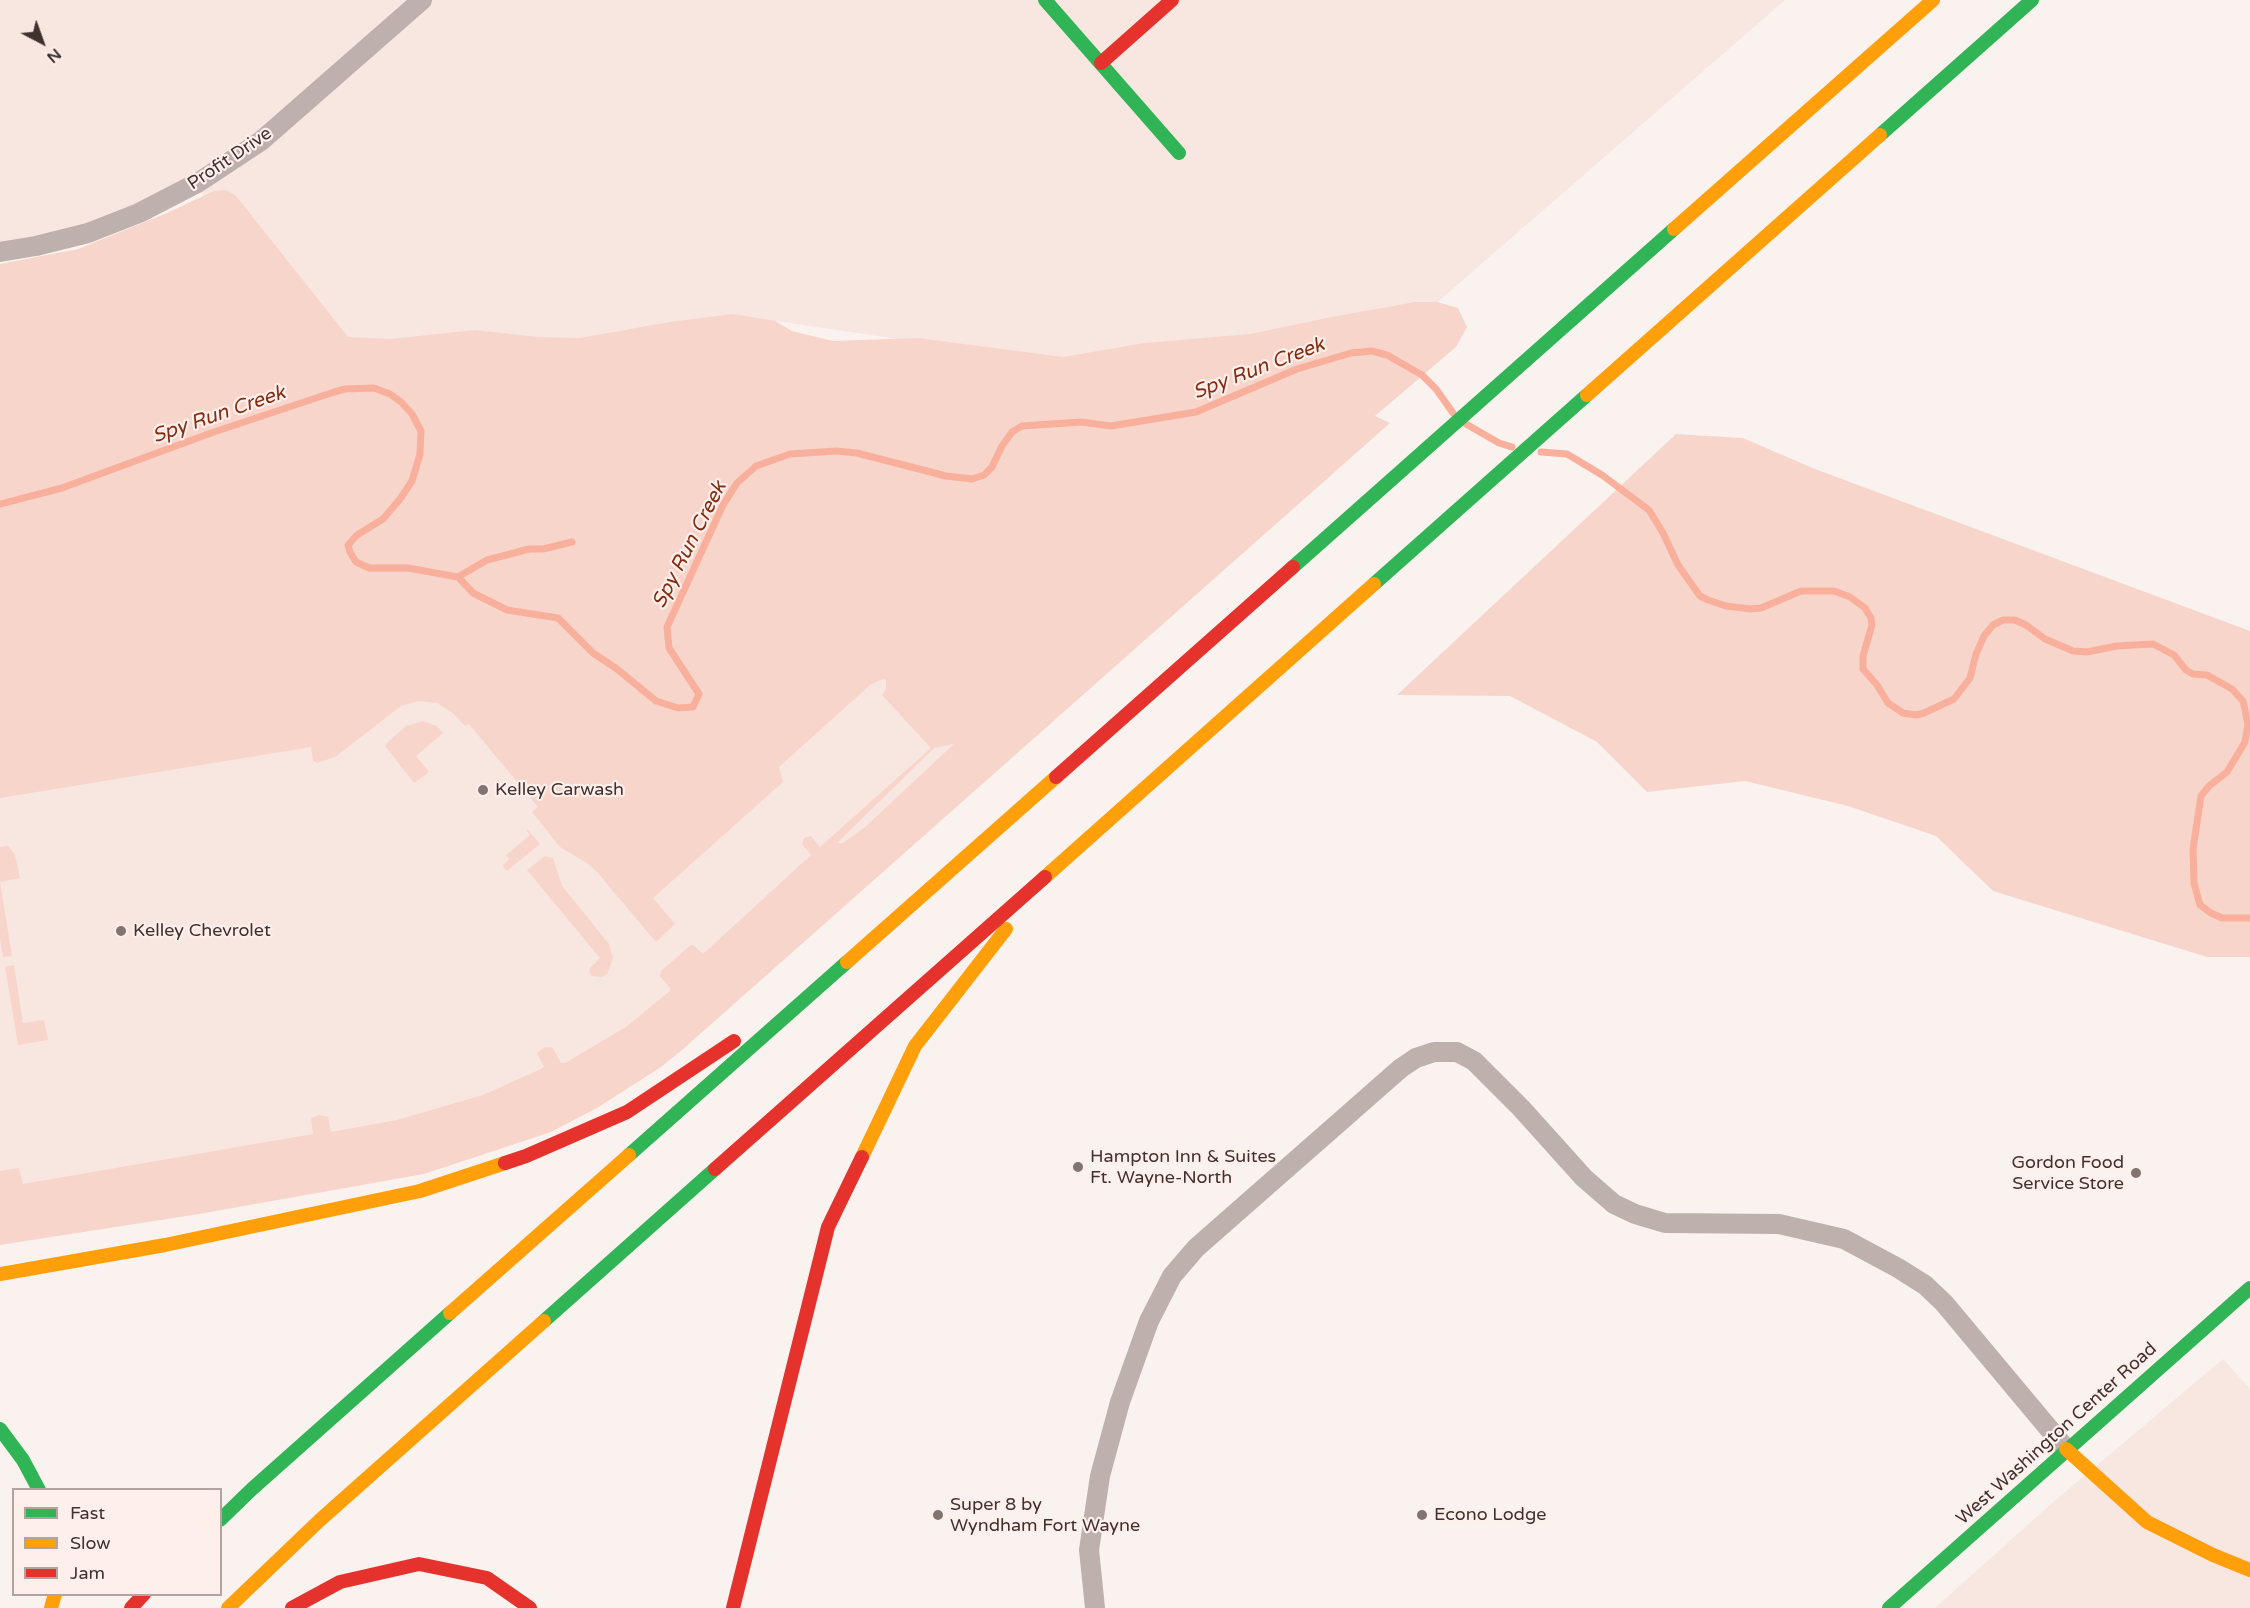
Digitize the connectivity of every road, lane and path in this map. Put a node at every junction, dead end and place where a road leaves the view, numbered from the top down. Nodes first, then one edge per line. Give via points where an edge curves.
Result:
1 (422, 0) edge
2 (1045, 0) edge
3 (1172, 0) edge
4 (1933, 0) edge
5 (2032, 0) edge
6 (1101, 63) junction
7 (1179, 153) dead end
8 (0, 252) edge
9 (1031, 888) junction
10 (840, 970) junction
11 (0, 1274) edge
12 (2250, 1288) edge
13 (0, 1429) edge
14 (2066, 1449) junction
15 (38, 1488) edge
16 (222, 1518) edge
17 (2250, 1570) edge
18 (142, 1596) edge
19 (130, 1608) edge
20 (228, 1608) edge
21 (292, 1608) edge
22 (530, 1608) edge
23 (733, 1608) edge
24 (1095, 1608) edge
25 (1889, 1608) edge

1 - 8 street, Profit Drive via 277,128 199,182 139,213 88,233
2 - 6 main road
3 - 6 main road
4 - 10 main road
5 - 9 main road
6 - 7 main road
9 - 20 main road via 329,1512
9 - 23 main road via 1001,937 915,1046 828,1227
10 - 11 main road via 627,1112 526,1156 420,1191 165,1245
10 - 16 main road
12 - 14 main road, West Washington Center Road
13 - 15 main road
14 - 17 main road via 2147,1522
14 - 24 street via 1944,1303 1898,1268 1844,1239 1779,1224 1665,1223 1635,1214 1614,1204 1584,1178 1474,1061 1457,1052 1434,1052 1401,1068 1196,1248 1172,1276 1149,1321 1120,1402 1100,1476 1089,1550
14 - 25 main road, West Washington Center Road
18 - 19 main road
21 - 22 main road via 340,1582 419,1564 487,1578

